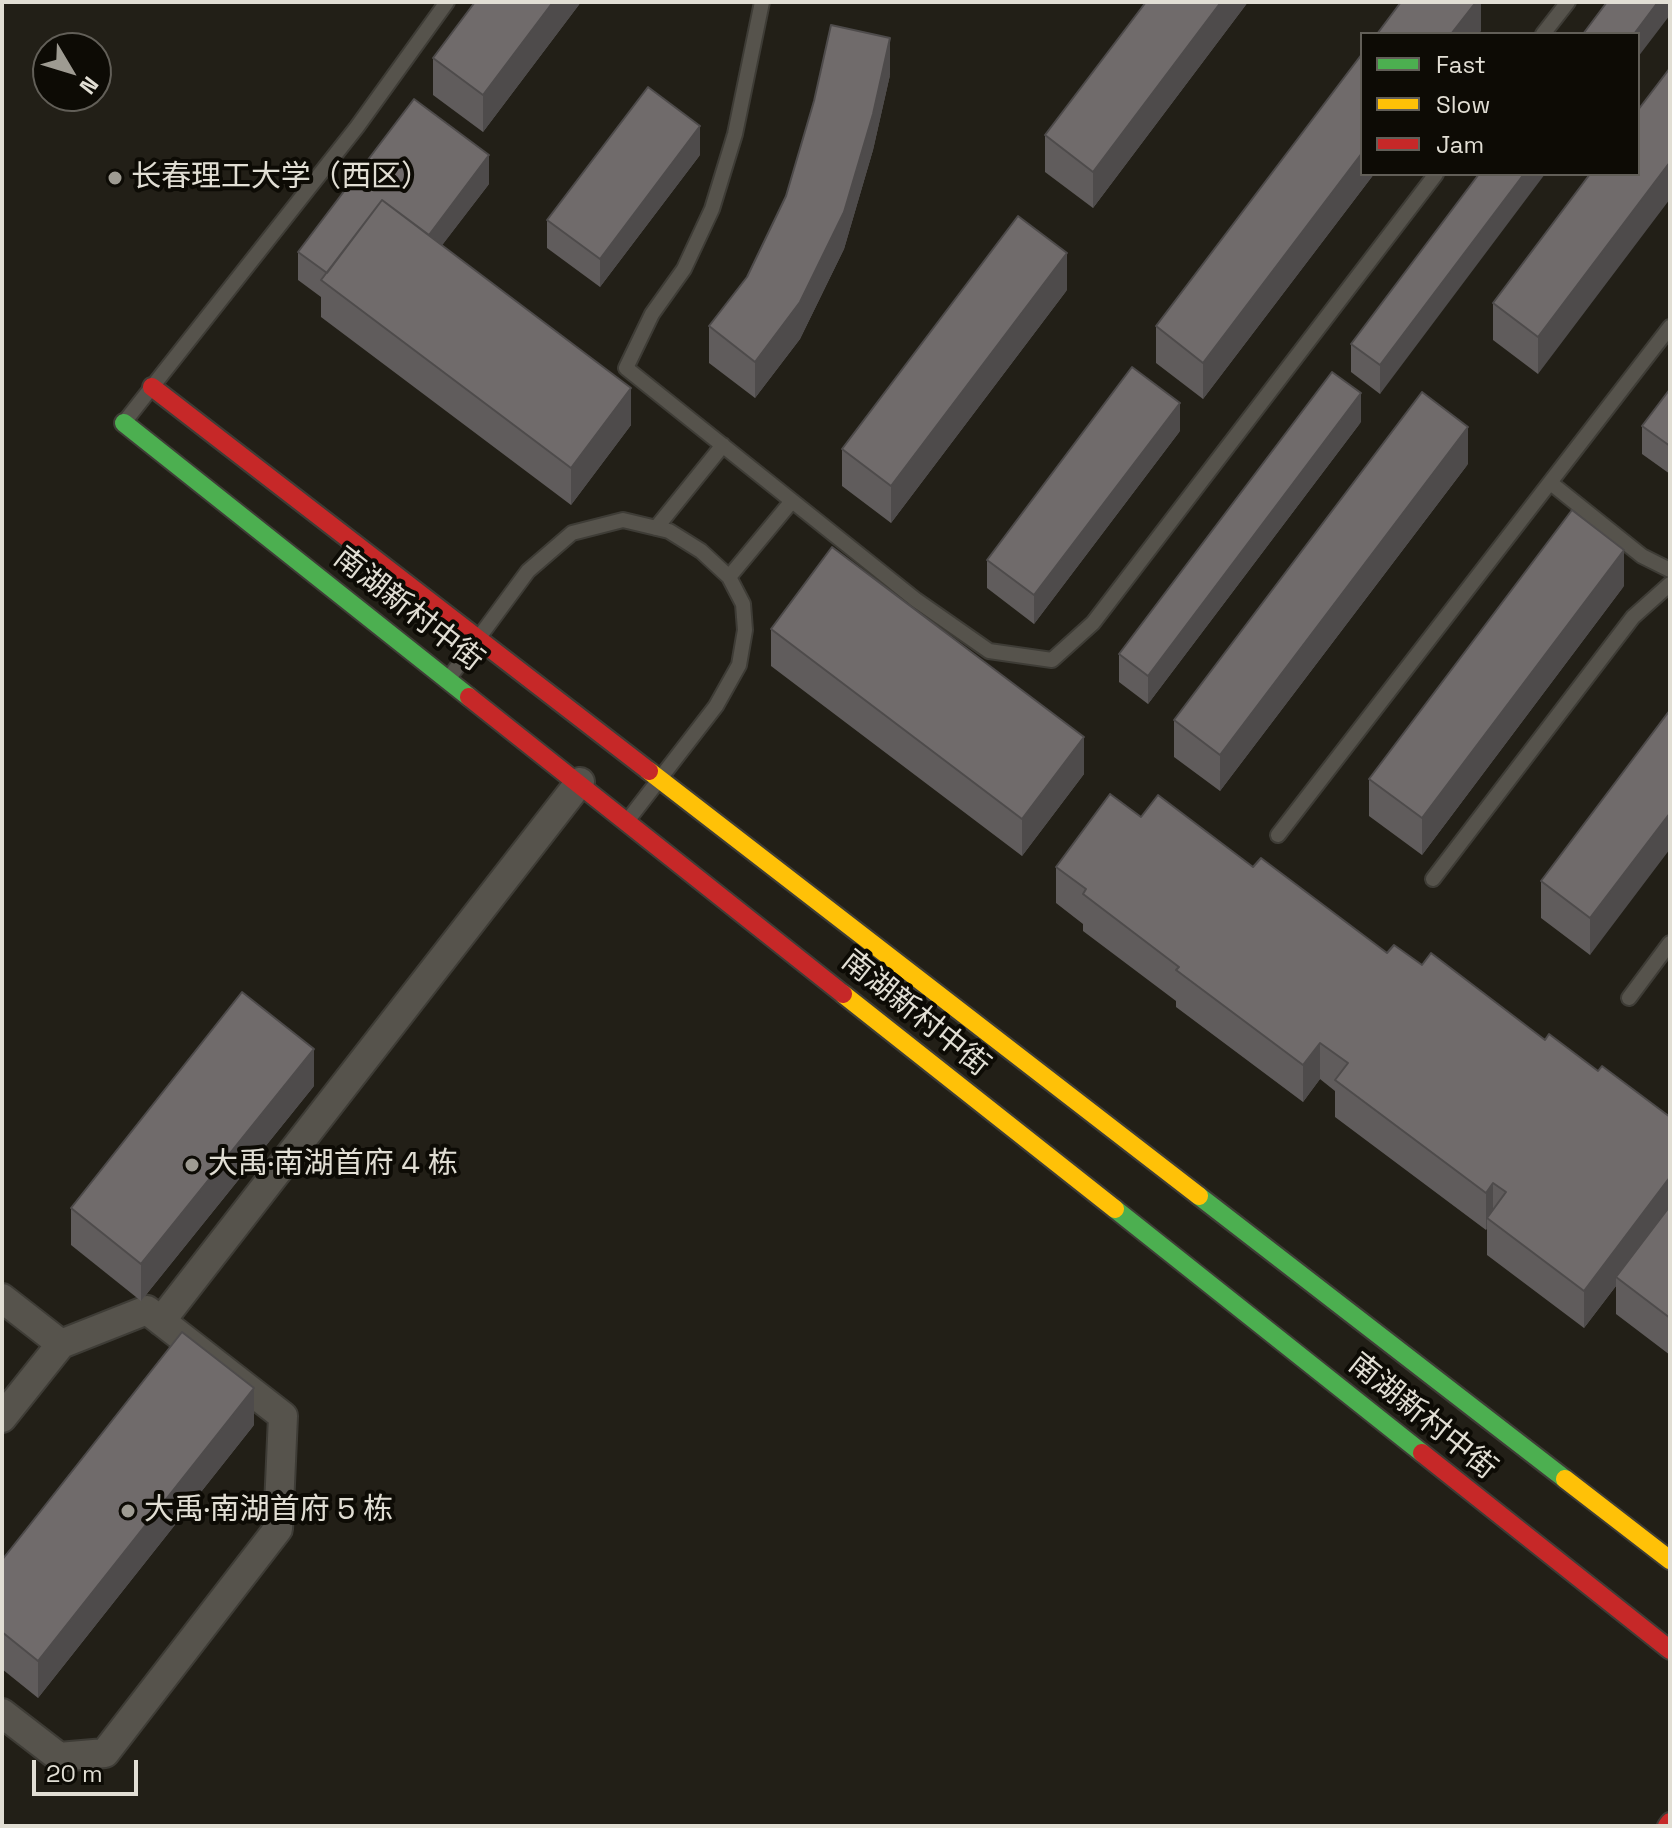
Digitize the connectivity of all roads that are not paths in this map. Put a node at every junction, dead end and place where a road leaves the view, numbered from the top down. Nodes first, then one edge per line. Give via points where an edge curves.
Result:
1 (447, 2) edge
2 (762, 2) edge
3 (1568, 2) edge
4 (1545, 32) edge
5 (1434, 176) edge
6 (1670, 327) edge
7 (152, 387) junction
8 (124, 423) joint
9 (723, 445) junction
10 (1552, 484) junction
11 (792, 501) junction
12 (656, 528) junction
13 (1670, 570) edge
14 (729, 577) junction
15 (1670, 584) edge
16 (479, 637) junction
17 (449, 678) junction
18 (659, 779) junction
19 (580, 782) junction
20 (627, 820) junction
21 (1278, 835) dead end
22 (1433, 879) dead end
23 (1670, 943) edge
24 (1629, 998) dead end
25 (2, 1298) edge
26 (161, 1321) junction
27 (61, 1344) junction
28 (2, 1418) edge
29 (1670, 1560) edge
30 (1670, 1650) edge
31 (2, 1713) edge

1 - 7 lane via 357,127
2 - 9 lane via 735,134 712,209 626,368
3 - 4 lane
5 - 11 lane via 1093,623 1052,660 989,651
6 - 10 lane
7 - 8 lane
7 - 16 street, 南湖新村中街
8 - 17 street, 南湖新村中街
9 - 11 lane
9 - 12 lane
10 - 13 lane via 1642,556
10 - 21 lane
11 - 14 lane
12 - 14 lane via 701,551
12 - 16 lane via 623,520 572,533 528,571
14 - 18 lane via 743,604 739,665 716,706
15 - 22 lane via 1633,617
16 - 17 lane
16 - 18 street, 南湖新村中街
17 - 19 street, 南湖新村中街
18 - 20 lane
18 - 29 street, 南湖新村中街
19 - 20 street, 南湖新村中街
19 - 26 street
20 - 30 street, 南湖新村中街
23 - 24 lane
25 - 27 street
26 - 27 street via 147,1310
26 - 31 street via 283,1416 278,1529 105,1753 59,1757
27 - 28 street

